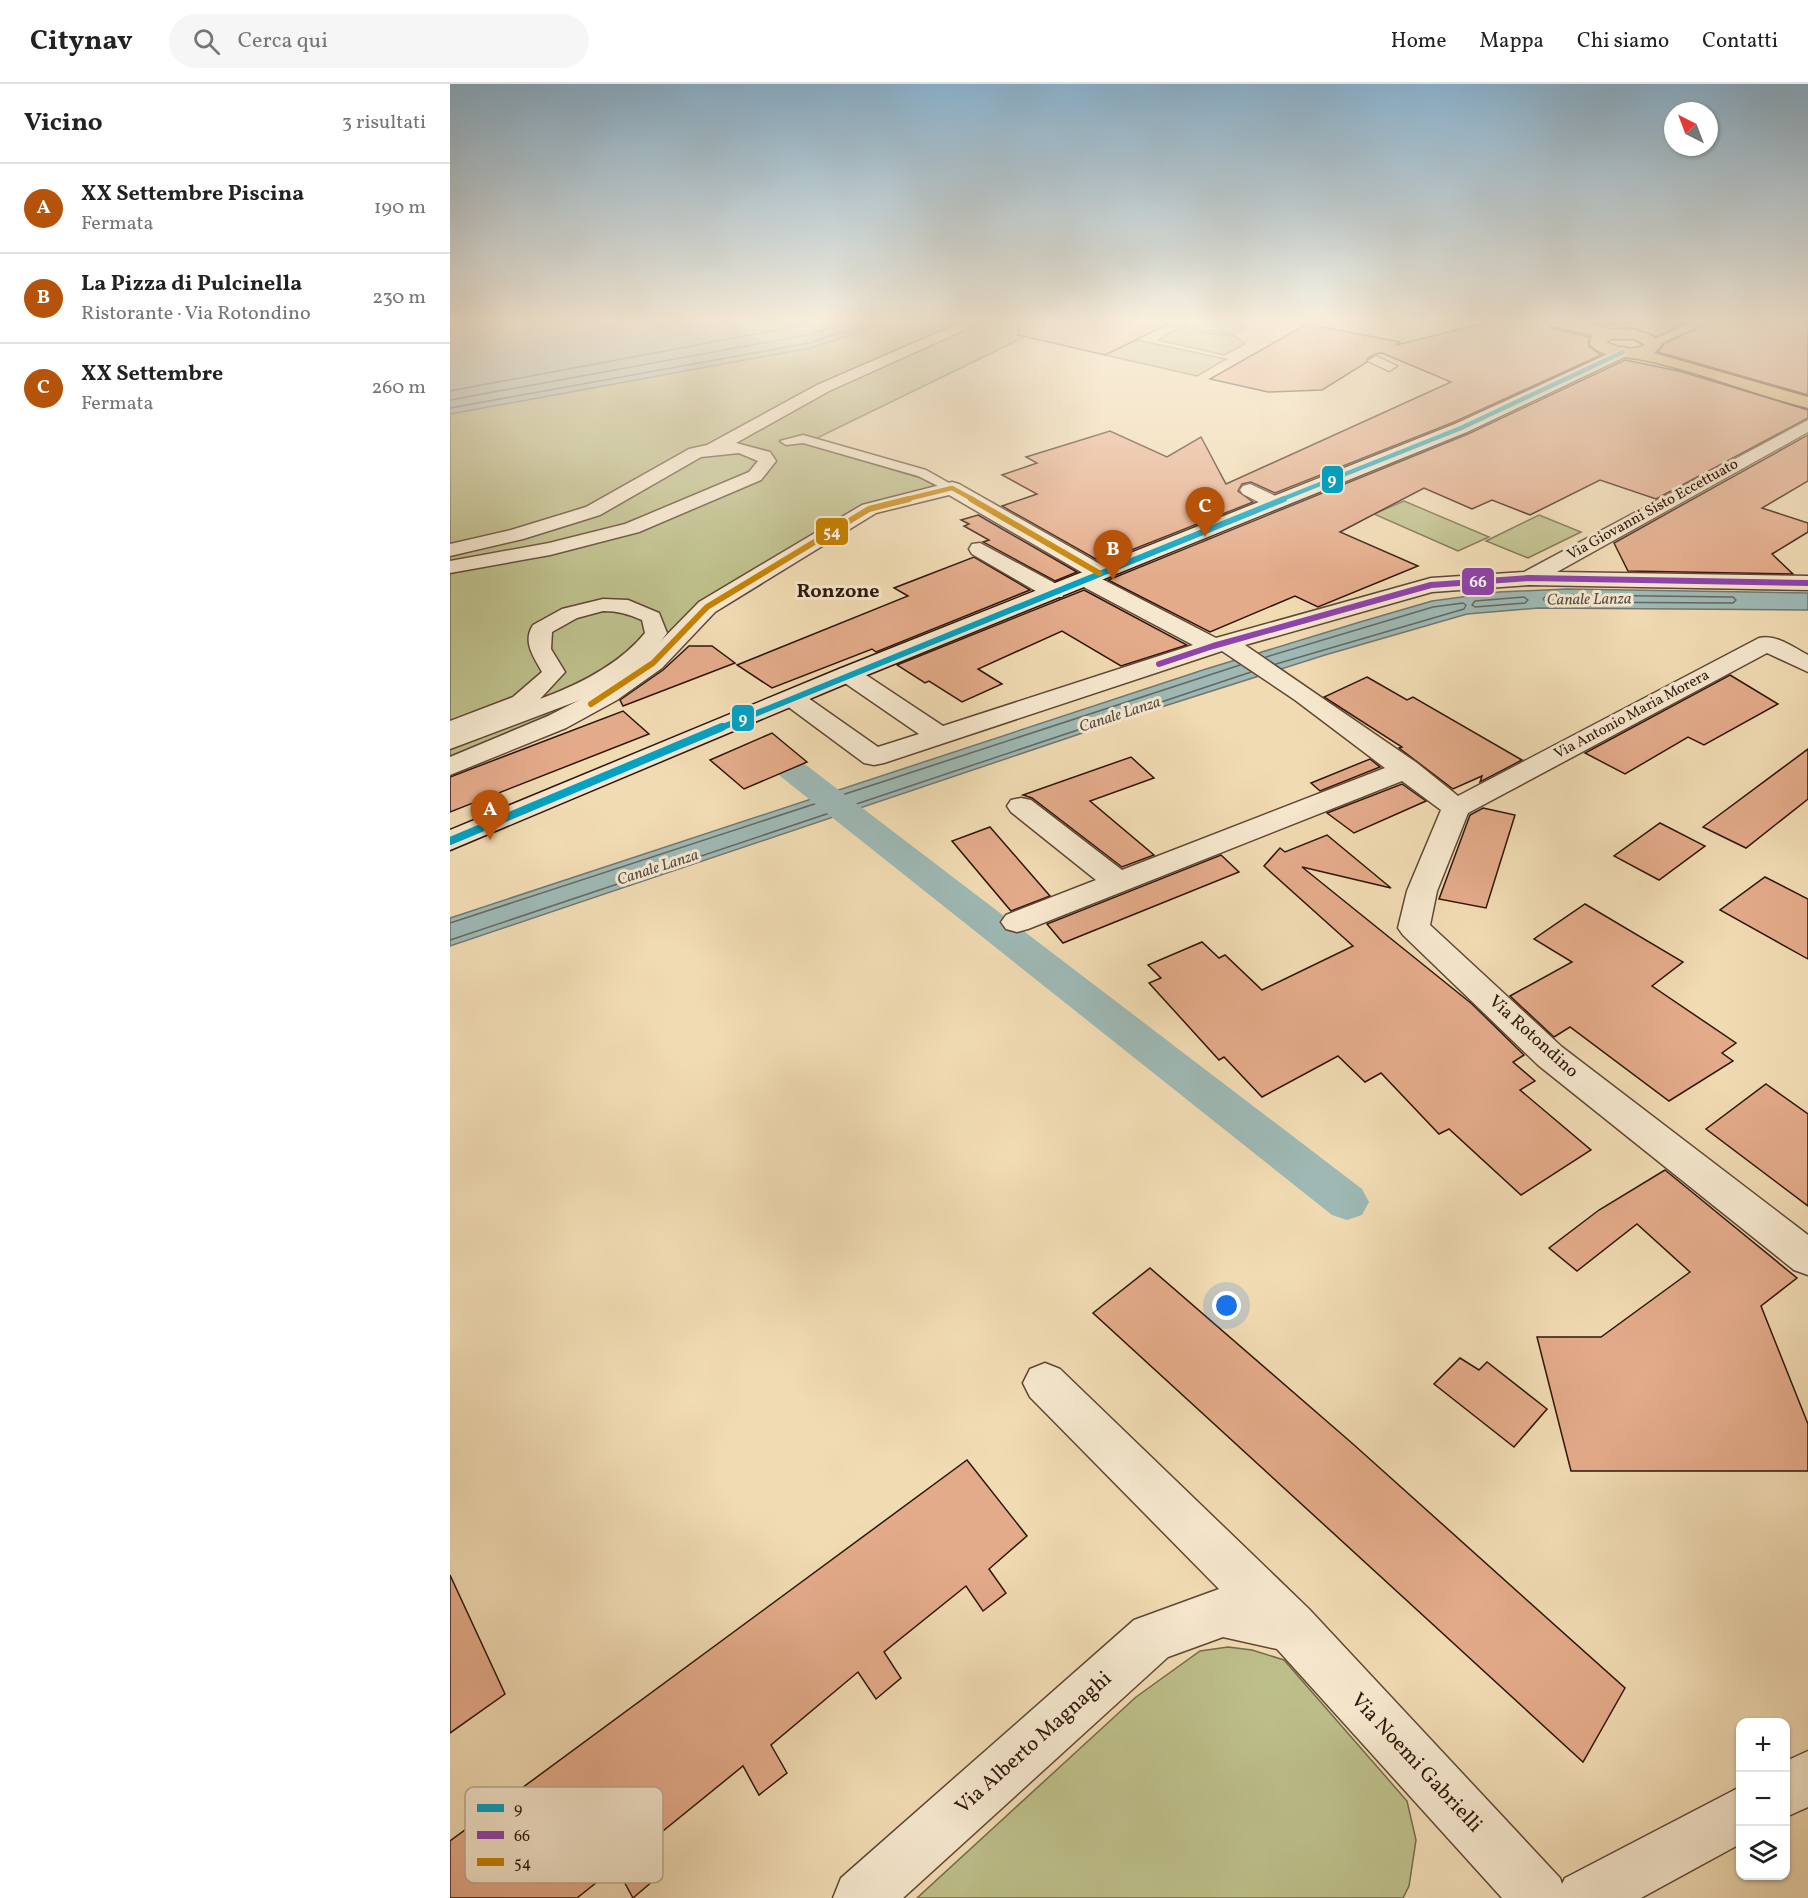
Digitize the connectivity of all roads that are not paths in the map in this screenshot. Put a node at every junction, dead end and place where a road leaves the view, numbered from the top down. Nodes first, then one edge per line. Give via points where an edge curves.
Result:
1 (785, 408) edge
2 (1499, 408) edge
3 (1808, 425) edge
4 (786, 441) dead end
5 (712, 449) junction
6 (952, 488) junction
7 (1250, 490) dead end
8 (1275, 503) junction
9 (980, 549) dead end
10 (450, 550) edge
11 (450, 567) edge
12 (1093, 576) junction
13 (1529, 578) junction
14 (1808, 582) edge
15 (1054, 592) junction
16 (1227, 647) junction
17 (1808, 665) edge
18 (848, 674) junction
19 (792, 698) junction
20 (450, 729) edge
21 (940, 736) junction
22 (450, 742) edge
23 (450, 767) edge
24 (1407, 769) junction
25 (1021, 806) dead end
26 (1456, 808) junction
27 (450, 841) edge
28 (1118, 882) junction
29 (1017, 922) dead end
30 (1808, 1258) edge
31 (1045, 1383) dead end
32 (1291, 1628) junction
33 (1808, 1778) edge
34 (1790, 1787) edge
35 (1736, 1816) edge
36 (861, 1898) edge
37 (1540, 1898) edge
38 (1585, 1898) edge

1 - 5 street
2 - 8 street via 1461,428
3 - 13 street, Via Giovanni Sisto Eccettuato
4 - 6 lane via 803,439 922,472
5 - 10 street via 682,459 593,511 516,536
5 - 11 street via 743,448 767,461 755,476 632,528 550,549
6 - 12 street
6 - 23 street via 869,508 707,607 653,663 608,695 556,722
7 - 8 street
8 - 12 street
9 - 15 street
12 - 15 street
12 - 16 street
13 - 14 street
13 - 16 street via 1431,585
15 - 18 street
16 - 21 street
16 - 24 street via 1304,694
17 - 26 street, Via Antonio Maria Morera via 1767,644
18 - 19 street
18 - 21 street
19 - 21 street via 874,757
19 - 27 street
20 - 22 street via 524,700 544,687 554,672 540,649 541,630 557,616 589,607 626,606 652,617 656,633 638,656 580,692
24 - 26 street
24 - 28 street
25 - 28 street
26 - 30 street, Via Rotondino via 1422,891 1414,928 1550,1056
28 - 29 street
31 - 32 street, Via Noemi Gabrielli
32 - 36 street, Via Alberto Magnaghi via 1222,1612 1152,1638
32 - 37 street, Via Noemi Gabrielli
33 - 34 street
35 - 38 street

